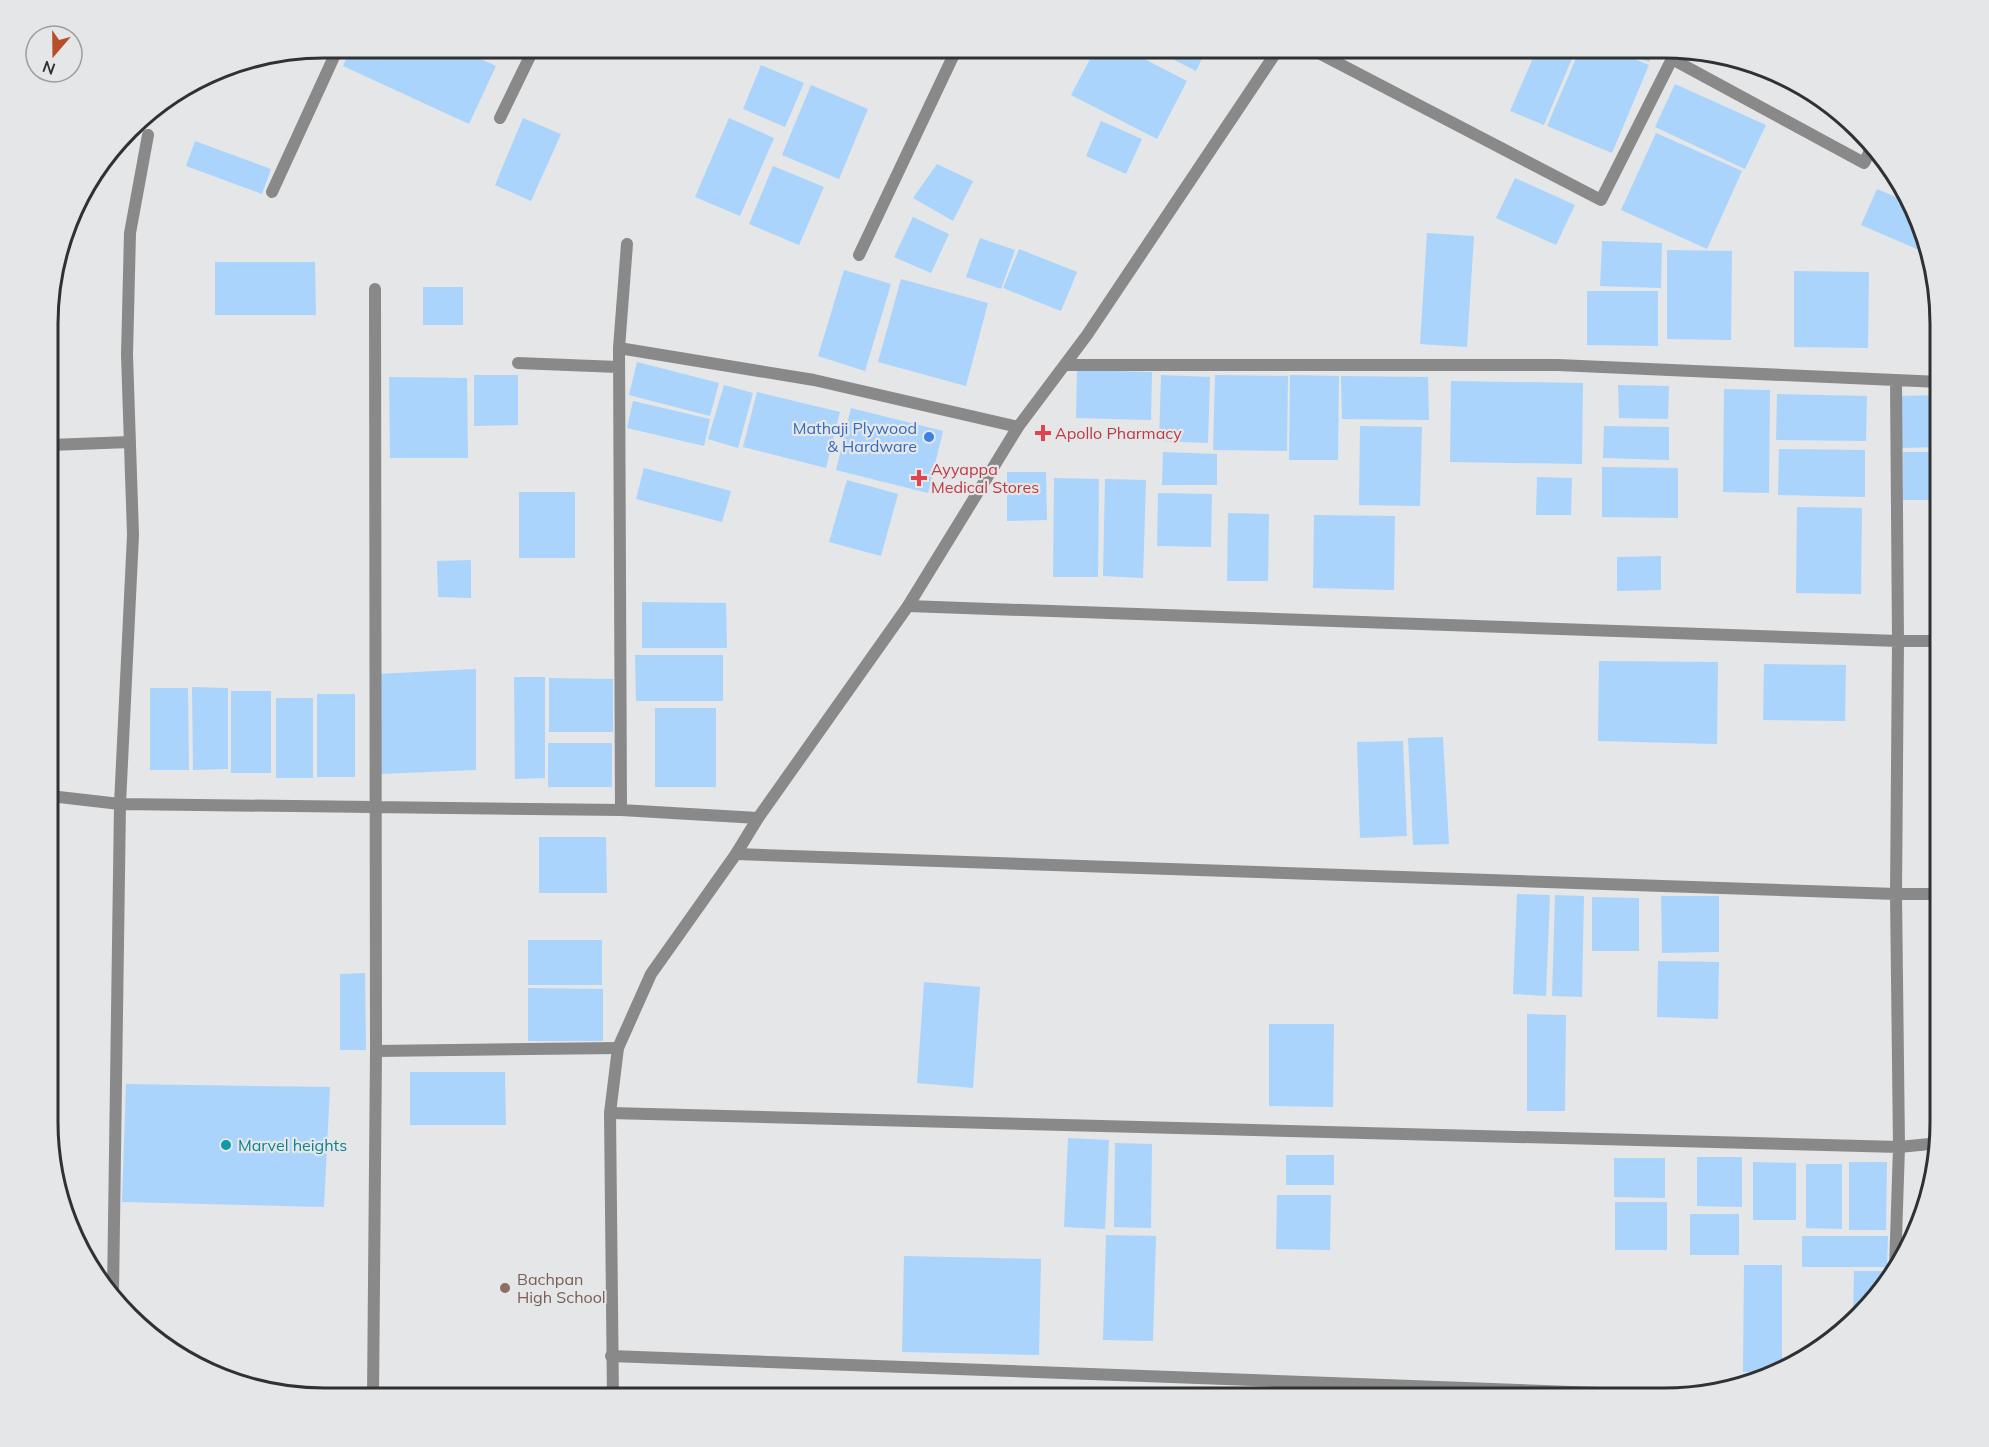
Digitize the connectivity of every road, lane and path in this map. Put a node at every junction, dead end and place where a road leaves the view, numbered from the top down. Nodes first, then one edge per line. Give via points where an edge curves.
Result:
1 (333, 58) edge
2 (529, 58) edge
3 (952, 58) edge
4 (1272, 58) edge
5 (1328, 58) edge
6 (1672, 58) edge
7 (1683, 59) edge
8 (500, 118) dead end
9 (148, 135) dead end
10 (1868, 154) edge
11 (272, 192) dead end
12 (627, 244) dead end
13 (859, 255) dead end
14 (375, 289) dead end
15 (619, 348) junction
16 (518, 363) dead end
17 (1066, 365) junction
18 (618, 367) junction
19 (1896, 381) junction
20 (1930, 382) edge
21 (1018, 427) junction
22 (130, 442) junction
23 (58, 445) edge
24 (908, 606) junction
25 (1899, 641) junction
26 (1930, 641) edge
27 (58, 797) edge
28 (120, 804) junction
29 (375, 807) junction
30 (621, 810) junction
31 (758, 818) junction
32 (736, 854) junction
33 (1896, 894) junction
34 (1930, 894) edge
35 (618, 1048) junction
36 (376, 1051) junction
37 (610, 1113) junction
38 (1930, 1144) edge
39 (1899, 1147) junction
40 (1895, 1254) edge
41 (113, 1284) edge
42 (611, 1356) junction
43 (373, 1388) edge
44 (612, 1388) edge
45 (1465, 1388) edge

1 - 11 street
2 - 8 street
3 - 13 street
4 - 17 street
5 - 6 street via 1601,200
7 - 10 street via 1864,163
9 - 22 street via 130,234
12 - 15 street
14 - 29 street
15 - 18 street
15 - 21 street via 814,380
16 - 18 street
17 - 19 street via 1558,365
17 - 21 street
18 - 30 street
19 - 20 street
19 - 25 street
21 - 24 street
22 - 23 street
22 - 28 street via 133,535
24 - 25 street
24 - 31 street
25 - 26 street
25 - 33 street
27 - 28 street
28 - 29 street
28 - 41 street
29 - 30 street
29 - 36 street
30 - 31 street
31 - 32 street
32 - 33 street
32 - 35 street via 651,974
33 - 34 street
33 - 39 street
35 - 36 street
35 - 37 street
36 - 43 street
37 - 39 street
37 - 42 street
38 - 39 street
39 - 40 street
42 - 44 street
42 - 45 street

